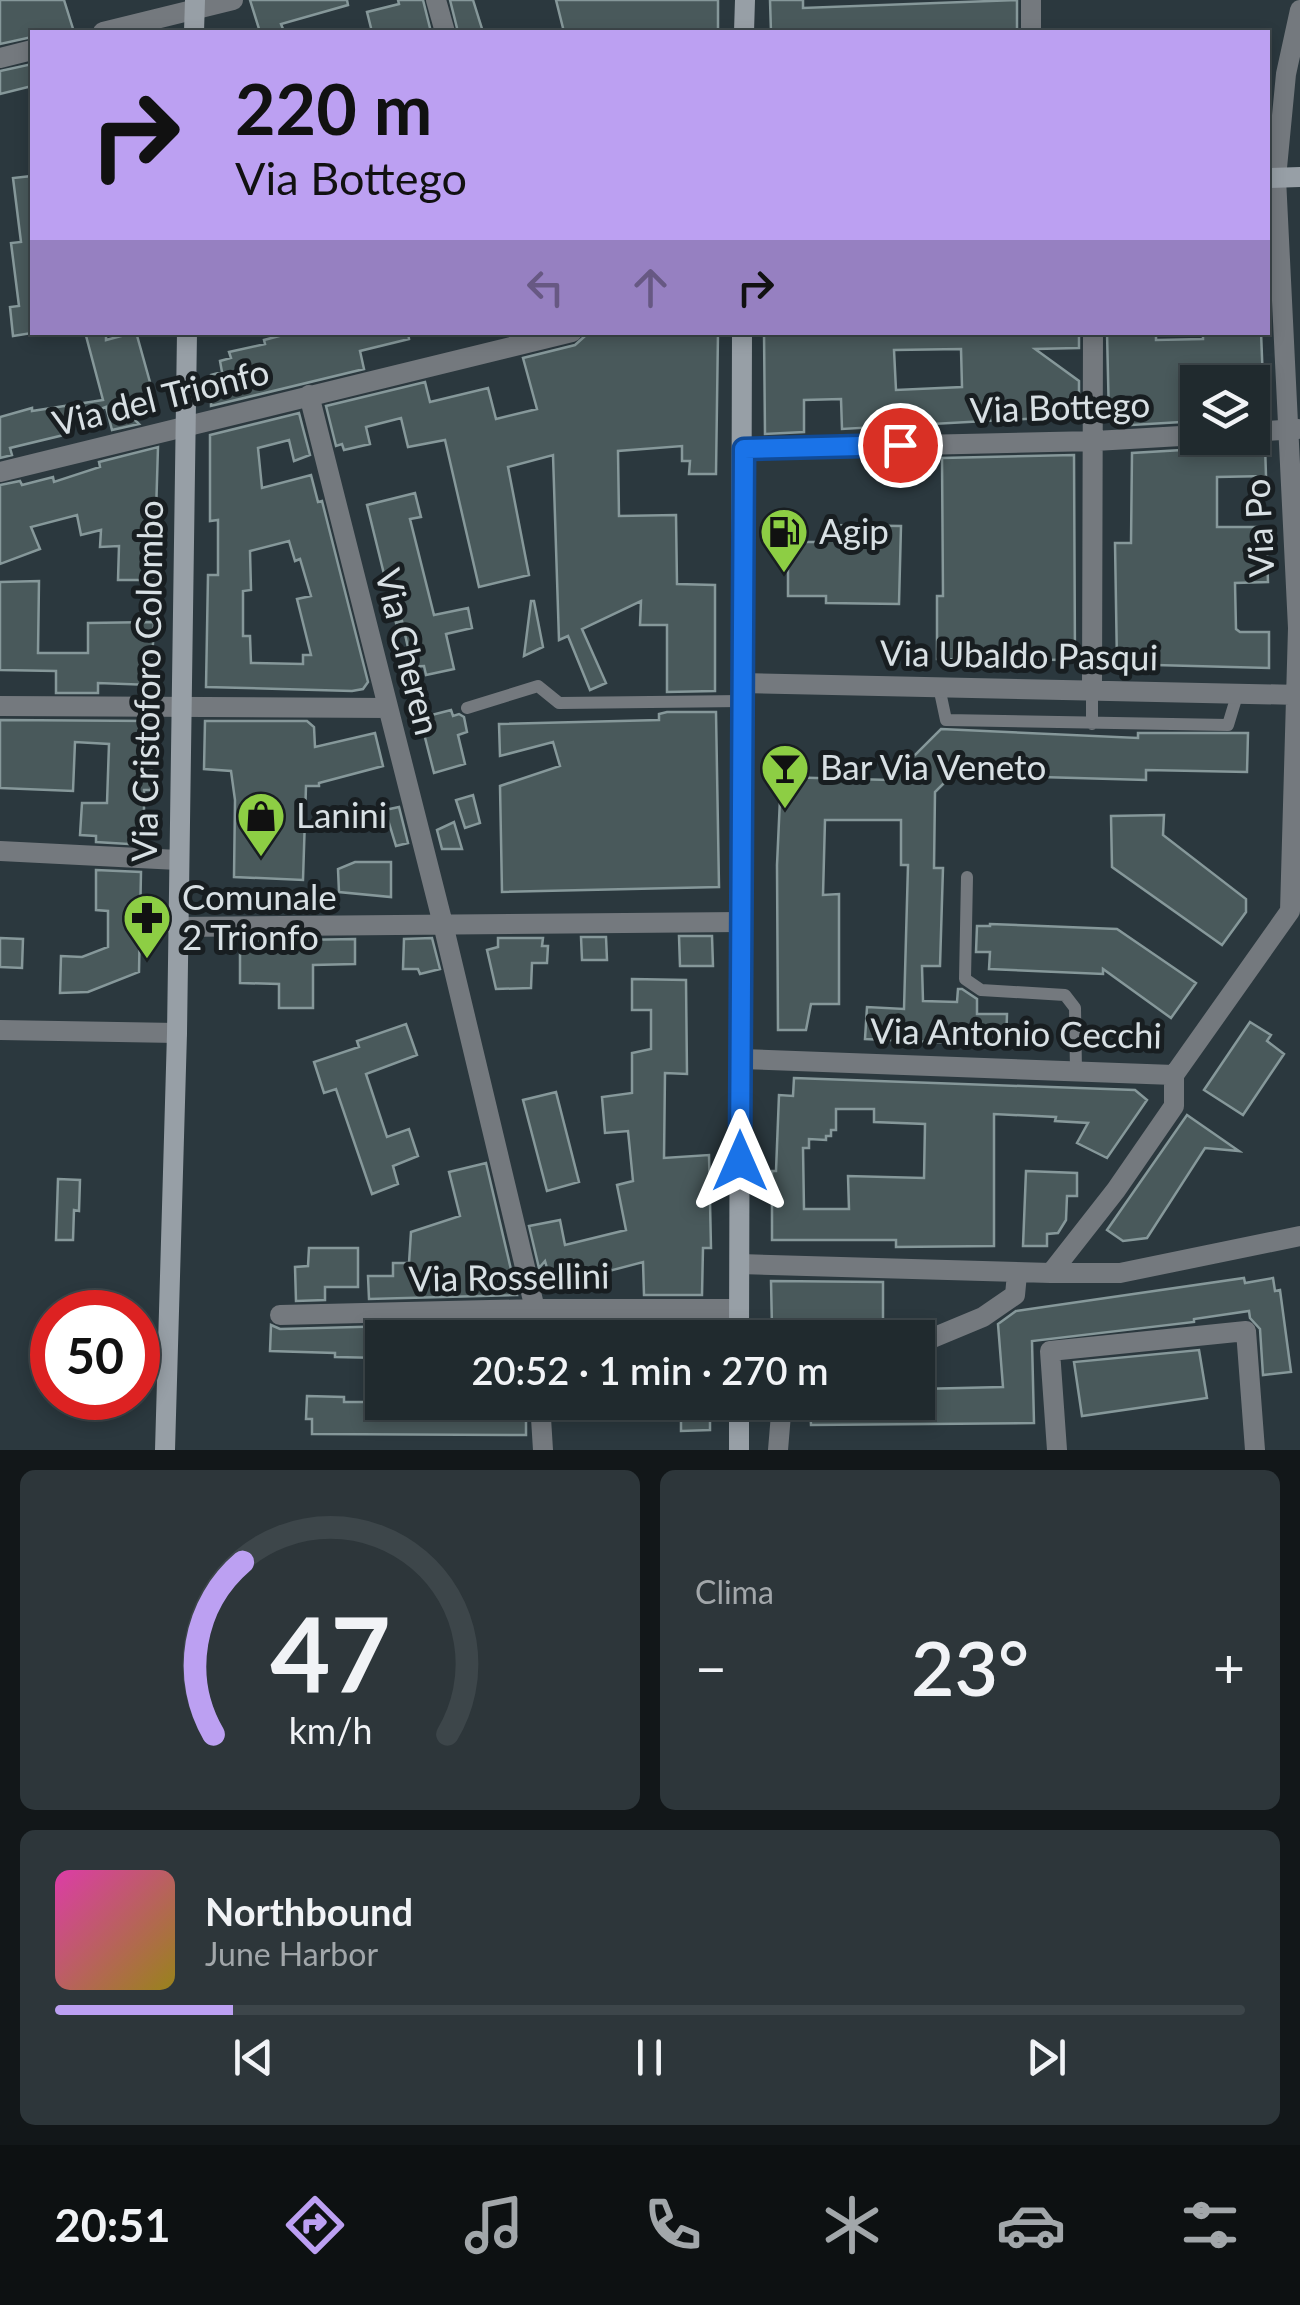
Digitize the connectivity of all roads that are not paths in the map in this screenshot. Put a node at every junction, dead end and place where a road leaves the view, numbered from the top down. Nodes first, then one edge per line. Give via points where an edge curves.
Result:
1 (233, 0) edge
2 (436, 0) edge
3 (744, 0) edge
4 (1032, 0) edge
5 (195, 5) edge
6 (1300, 10) edge
7 (110, 30) edge
8 (194, 30) edge
9 (444, 30) edge
10 (744, 30) edge
11 (1031, 30) edge
12 (30, 50) edge
13 (0, 58) edge
14 (1300, 177) edge
15 (1272, 178) edge
16 (187, 335) edge
17 (742, 335) edge
18 (1093, 335) edge
19 (525, 338) edge
20 (310, 395) junction
21 (185, 424) junction
22 (1294, 429) edge
23 (1180, 435) edge
24 (1095, 441) junction
25 (744, 449) junction
26 (0, 472) edge
27 (1299, 628) edge
28 (939, 688) junction
29 (1092, 690) junction
30 (742, 692) junction
31 (1238, 692) junction
32 (1297, 695) edge
33 (0, 706) edge
34 (180, 707) junction
35 (388, 708) junction
36 (467, 708) dead end
37 (1092, 724) junction
38 (1296, 809) edge
39 (0, 851) edge
40 (178, 860) junction
41 (967, 877) dead end
42 (741, 922) junction
43 (443, 924) junction
44 (177, 928) junction
45 (0, 1030) edge
46 (176, 1033) junction
47 (740, 1058) junction
48 (1076, 1071) junction
49 (1174, 1075) junction
50 (1300, 1236) edge
51 (740, 1264) junction
52 (1017, 1274) junction
53 (1051, 1274) junction
54 (534, 1309) junction
55 (740, 1309) junction
56 (280, 1315) dead end
57 (535, 1320) edge
58 (740, 1320) edge
59 (935, 1337) edge
60 (541, 1420) edge
61 (739, 1420) edge
62 (780, 1420) edge
63 (165, 1450) edge
64 (543, 1450) edge
65 (739, 1450) edge
66 (778, 1450) edge
67 (1057, 1450) edge
68 (1255, 1450) edge

1 - 5 street
2 - 9 street
3 - 10 street
4 - 11 street
5 - 7 street
5 - 8 street
6 - 15 street, Via Po
12 - 13 street
14 - 15 street
15 - 22 street, Via Po
16 - 21 street, Via Cristoforo Colombo
17 - 25 street
18 - 24 street
19 - 20 street, Via del Trionfo
20 - 21 street, Via del Trionfo
20 - 35 street, Via Cheren
21 - 26 street, Via del Trionfo
21 - 34 street, Via Cristoforo Colombo
22 - 27 street, Via Po
23 - 24 street, Via Bottego
24 - 25 street, Via Bottego
24 - 29 street
25 - 30 street
27 - 32 street, Via Po
28 - 29 street, Via Ubaldo Pasqui
28 - 30 street, Via Ubaldo Pasqui
28 - 37 lane via 946,720
29 - 31 street, Via Ubaldo Pasqui
29 - 37 lane
30 - 36 lane via 558,703 538,686
30 - 42 street
31 - 32 street, Via Ubaldo Pasqui
31 - 37 lane via 1228,725
32 - 38 street, Via Antonio Cecchi
33 - 34 street
34 - 35 street
34 - 40 street, Via Cristoforo Colombo
35 - 43 street, Via Cheren
38 - 49 street, Via Antonio Cecchi via 1290,911
39 - 40 street
40 - 44 street, Via Cristoforo Colombo
41 - 48 lane via 965,979 981,990 1066,994 1075,1008
42 - 43 street
42 - 47 street
43 - 44 street
43 - 54 street, Via Cheren
44 - 46 street, Via Cristoforo Colombo
45 - 46 street
46 - 63 street, Via Cristoforo Colombo
47 - 48 street, Via Antonio Cecchi
47 - 51 street
48 - 49 street, Via Antonio Cecchi
49 - 53 street via 1174,1106
50 - 53 street via 1120,1274
51 - 52 street
51 - 55 street
52 - 53 street
52 - 59 street via 1015,1295
54 - 55 street, Via Rossellini
54 - 56 street, Via Rossellini
54 - 57 street, Via Cheren
55 - 58 street
60 - 64 street
61 - 65 street
62 - 66 street
67 - 68 street via 1050,1351 1246,1332

